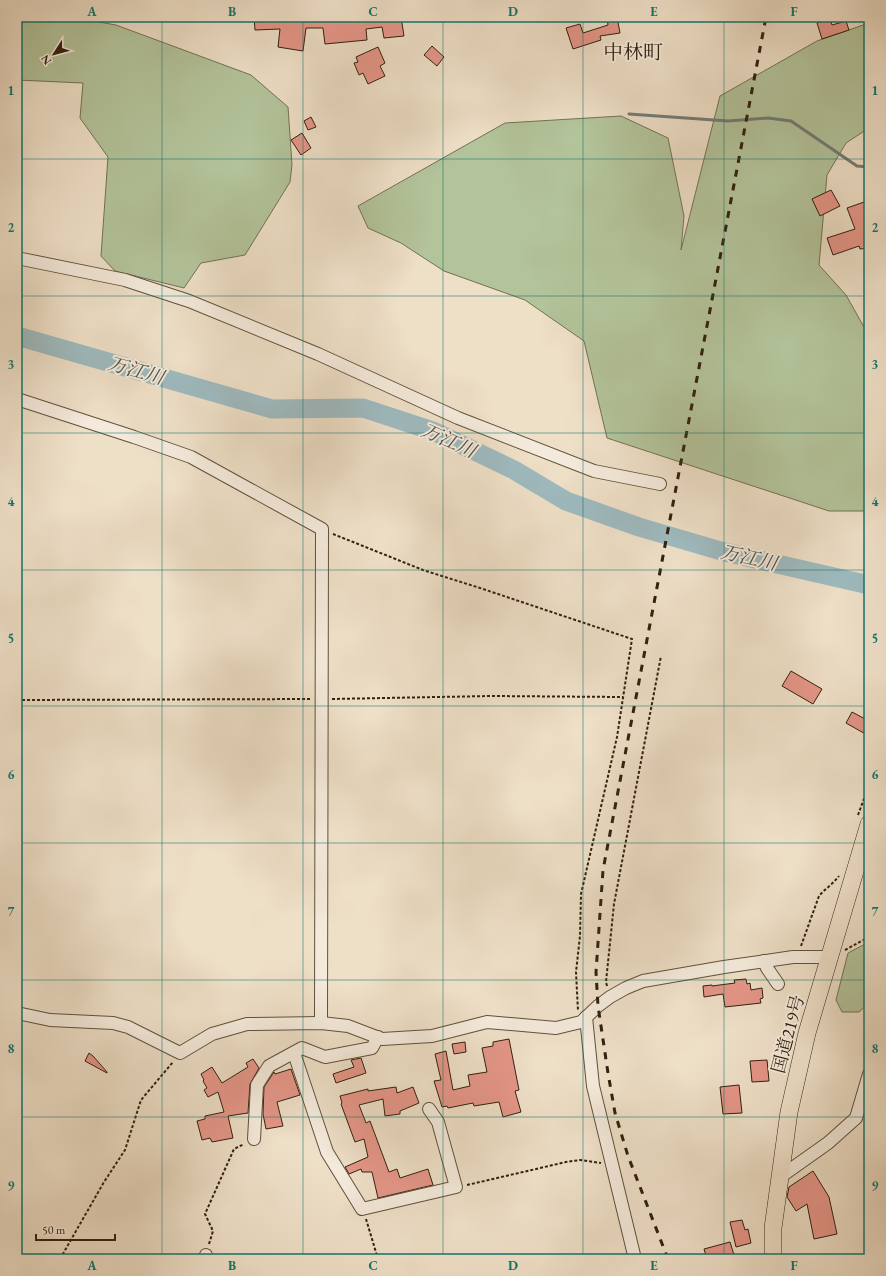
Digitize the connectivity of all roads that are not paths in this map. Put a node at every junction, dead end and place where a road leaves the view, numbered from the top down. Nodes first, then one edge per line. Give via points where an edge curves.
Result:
1 (17, 258) edge
2 (17, 399) edge
3 (660, 484) dead end
4 (864, 820) edge
5 (830, 957) junction
6 (764, 961) junction
7 (778, 984) dead end
8 (17, 1013) edge
9 (584, 1019) junction
10 (321, 1022) junction
11 (378, 1038) junction
12 (294, 1053) junction
13 (869, 1074) edge
14 (429, 1109) dead end
15 (254, 1138) road end
16 (780, 1177) junction
17 (635, 1259) edge
18 (774, 1259) edge

1 - 3 street via 125,280 189,301 318,354 472,424 594,471
2 - 10 street via 191,457 322,529
4 - 5 highway, 国道219号
5 - 6 street
5 - 16 highway, 国道219号 via 807,1033 789,1112
6 - 7 street
6 - 9 street via 643,981 610,997
8 - 10 street via 50,1020 113,1023 128,1027 180,1053 212,1034 247,1024
9 - 11 street via 556,1028 487,1022 432,1036
9 - 17 street via 593,1086
10 - 11 street via 348,1026
11 - 12 street via 372,1048 325,1057 302,1048
12 - 14 street via 327,1152 362,1209 456,1187 438,1122
12 - 15 street via 269,1066 257,1085
13 - 16 street via 856,1118 828,1143
16 - 18 highway, 国道219号 via 773,1228

